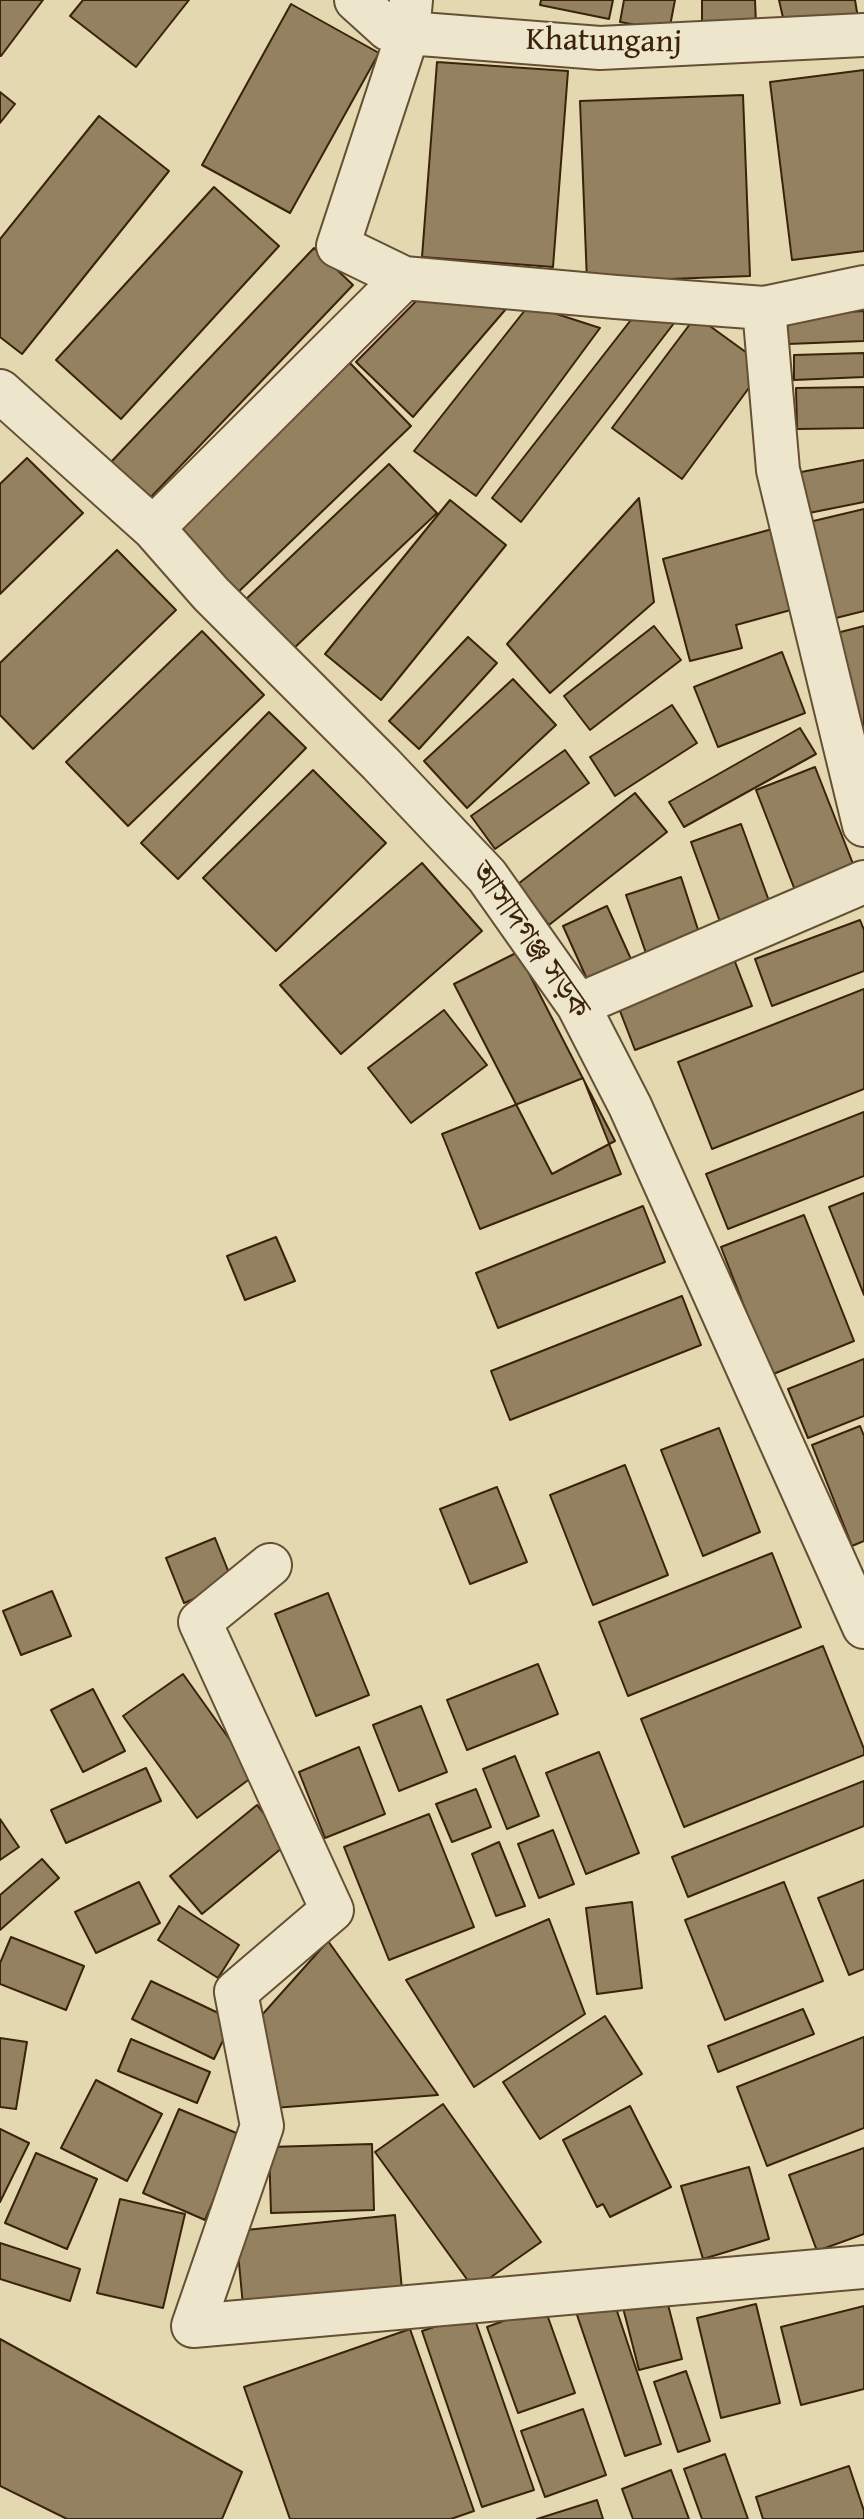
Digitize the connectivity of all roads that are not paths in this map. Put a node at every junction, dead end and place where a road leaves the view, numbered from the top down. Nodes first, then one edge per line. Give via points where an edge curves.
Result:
1 (356, 0) edge
2 (410, 17) edge
3 (864, 35) edge
4 (404, 278) junction
5 (864, 287) edge
6 (764, 308) junction
7 (0, 391) edge
8 (153, 528) junction
9 (864, 825) edge
10 (864, 882) edge
11 (578, 1005) junction
12 (270, 1565) dead end
13 (864, 1627) edge
14 (864, 2267) edge

1 - 2 street, Khatunganj via 388,29
2 - 3 street, Khatunganj via 600,48
2 - 4 street via 338,246
4 - 6 street
4 - 8 street
5 - 6 street
6 - 9 street via 778,470
7 - 8 street, আসাদগঞ্জ সড়ক
8 - 11 street, আসাদগঞ্জ সড়ক via 487,876
10 - 11 street
11 - 13 street, আসাদগঞ্জ সড়ক via 630,1106
12 - 14 street via 200,1622 332,1910 236,1992 262,2126 193,2326

